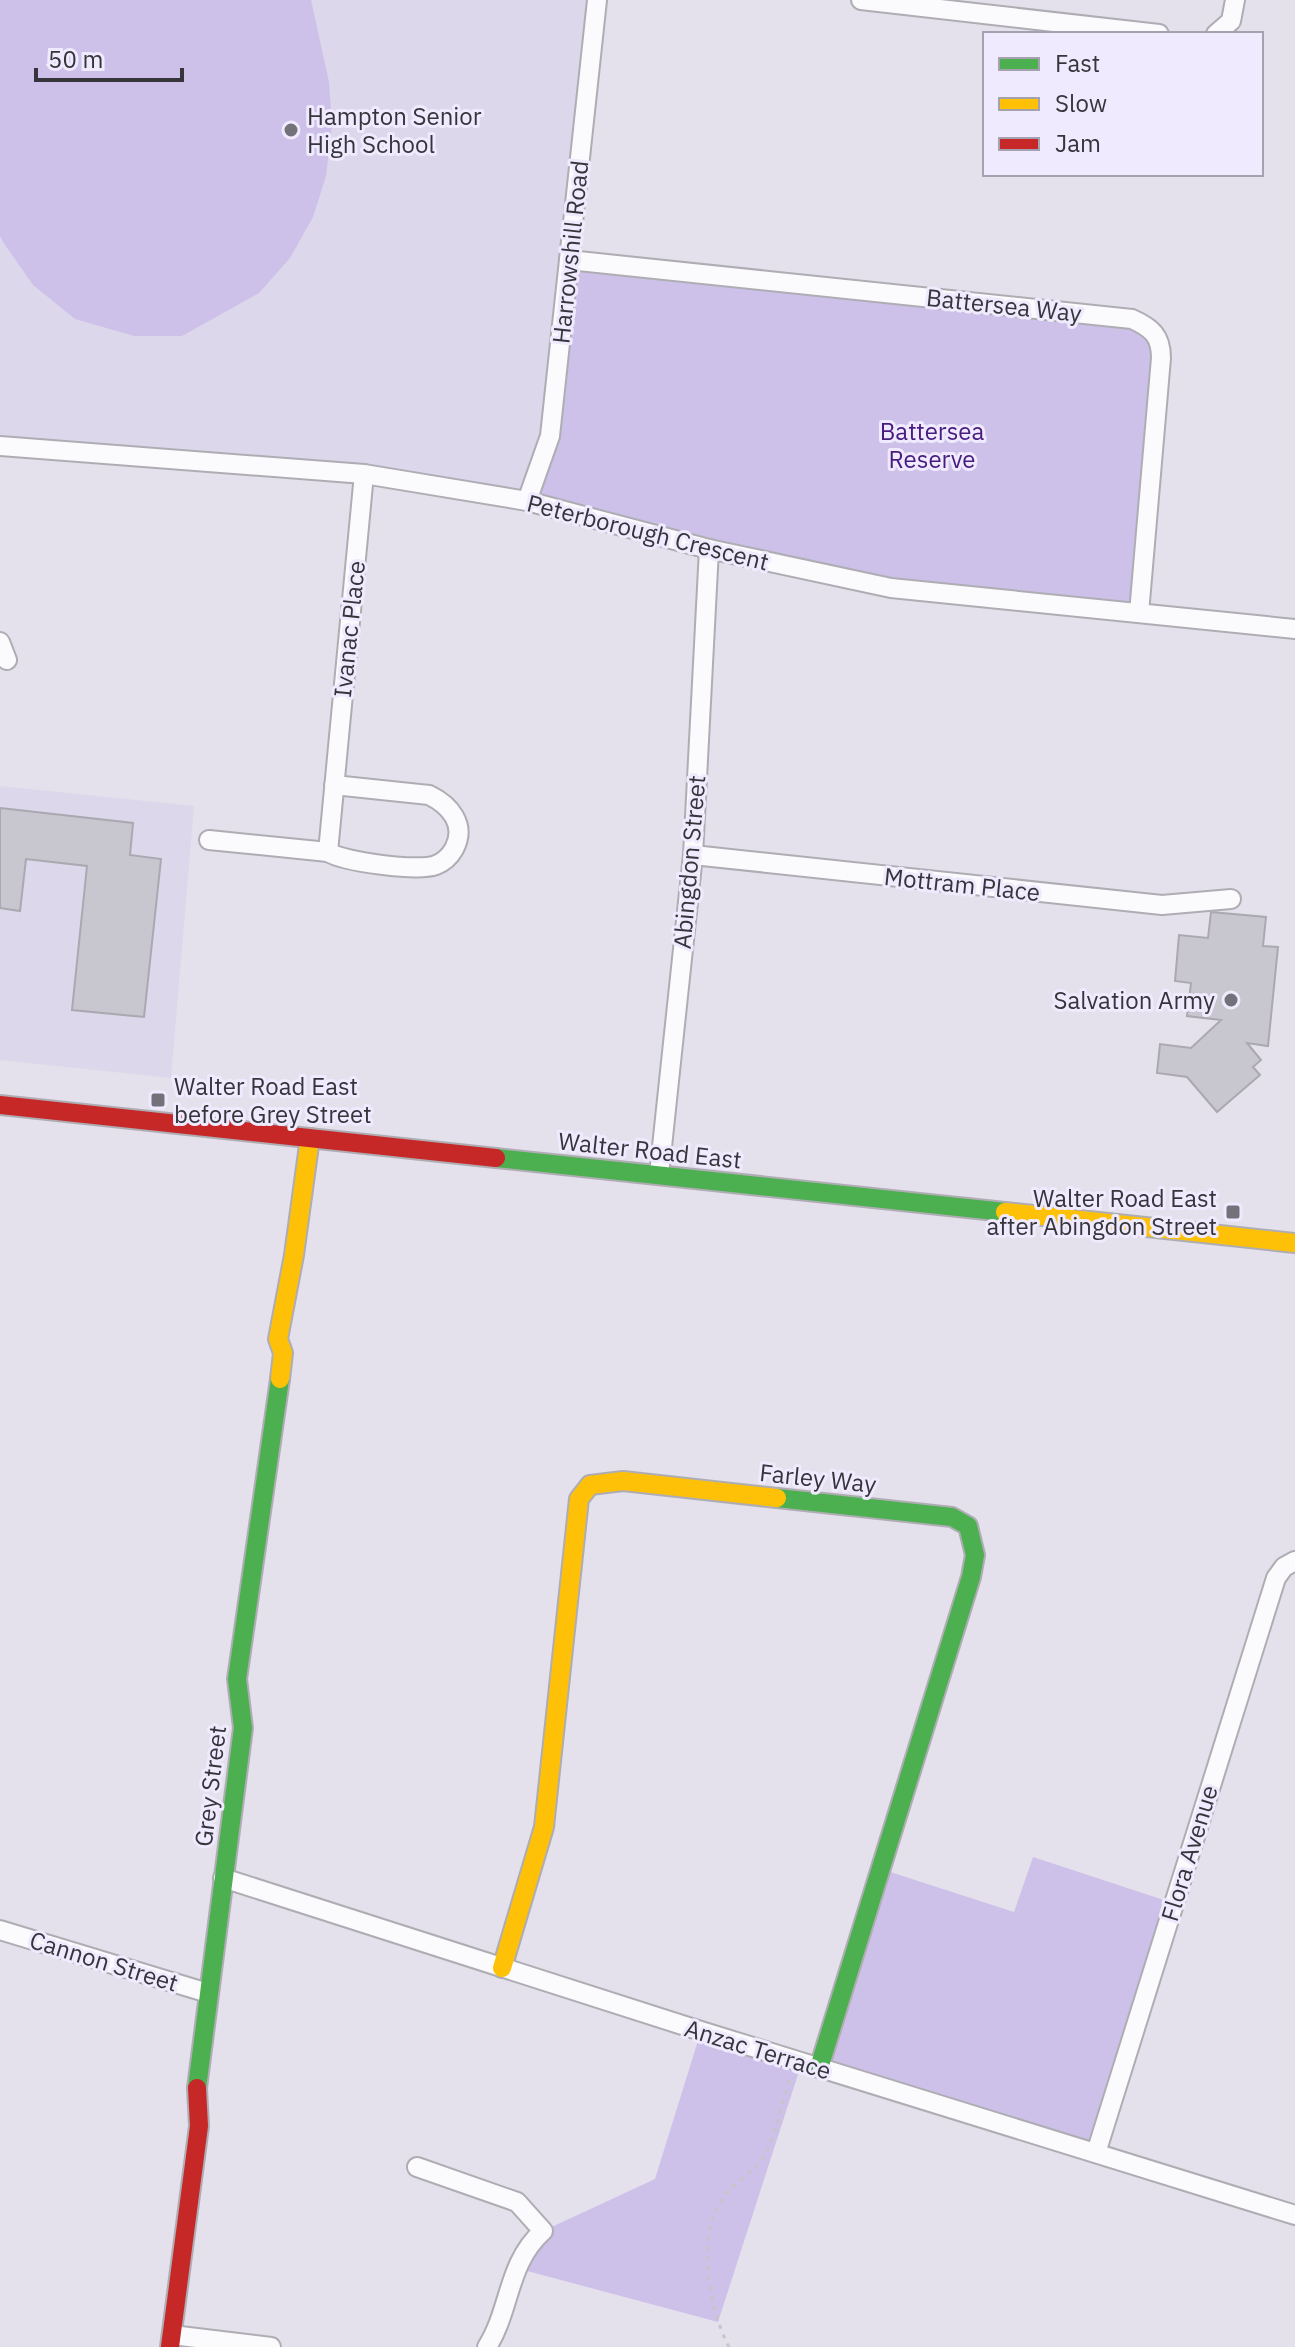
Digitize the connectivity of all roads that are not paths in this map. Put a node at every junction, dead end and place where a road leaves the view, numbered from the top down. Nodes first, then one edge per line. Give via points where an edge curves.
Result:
1 (597, 0) edge
2 (861, 0) edge
3 (1235, 0) edge
4 (1141, 32) edge
5 (1218, 32) edge
6 (569, 260) junction
7 (0, 446) edge
8 (364, 474) junction
9 (527, 501) junction
10 (709, 549) junction
11 (1139, 613) junction
12 (1295, 629) edge
13 (334, 785) junction
14 (209, 840) dead end
15 (328, 852) junction
16 (693, 855) junction
17 (1231, 899) dead end
18 (0, 1105) edge
19 (310, 1138) junction
20 (659, 1175) junction
21 (1295, 1243) edge
22 (1295, 1561) edge
23 (223, 1878) junction
24 (0, 1930) edge
25 (502, 1968) junction
26 (208, 1993) junction
27 (819, 2068) junction
28 (1096, 2153) junction
29 (417, 2167) dead end
30 (1295, 2215) edge
31 (171, 2341) edge
32 (271, 2347) edge
33 (487, 2347) edge

1 - 6 street, Harrowshill Road
2 - 4 street
3 - 5 street via 1231,21
6 - 9 street, Harrowshill Road via 550,436
6 - 11 street, Battersea Way via 1132,319 1146,325 1161,344 1161,358
7 - 8 street, Peterborough Crescent
8 - 9 street, Peterborough Crescent
8 - 13 street, Ivanac Place
9 - 10 street, Peterborough Crescent
10 - 11 street, Peterborough Crescent via 891,588
10 - 16 street, Abingdon Street
11 - 12 street, Peterborough Crescent
13 - 15 street, Ivanac Place
13 - 15 street via 429,795 448,808 459,831 448,857 424,868 340,859
14 - 15 street
16 - 17 street, Mottram Place via 1162,905
16 - 20 street, Abingdon Street
18 - 19 street, Walter Road East
19 - 20 street, Walter Road East
19 - 23 street, Grey Street via 278,1339 283,1353 237,1679 243,1728
20 - 21 street, Walter Road East
22 - 28 street, Flora Avenue via 1276,1578
23 - 25 street, Anzac Terrace
23 - 26 street, Grey Street
24 - 26 street, Cannon Street
25 - 27 street, Anzac Terrace
25 - 27 street, Farley Way via 544,1827 579,1499 590,1485 623,1481 952,1517 968,1526 975,1555 971,1577
26 - 31 street, Grey Street via 197,2087 199,2126
27 - 28 street, Anzac Terrace
28 - 30 street, Anzac Terrace
29 - 33 street via 517,2202 543,2231 529,2243 516,2268
31 - 32 street

